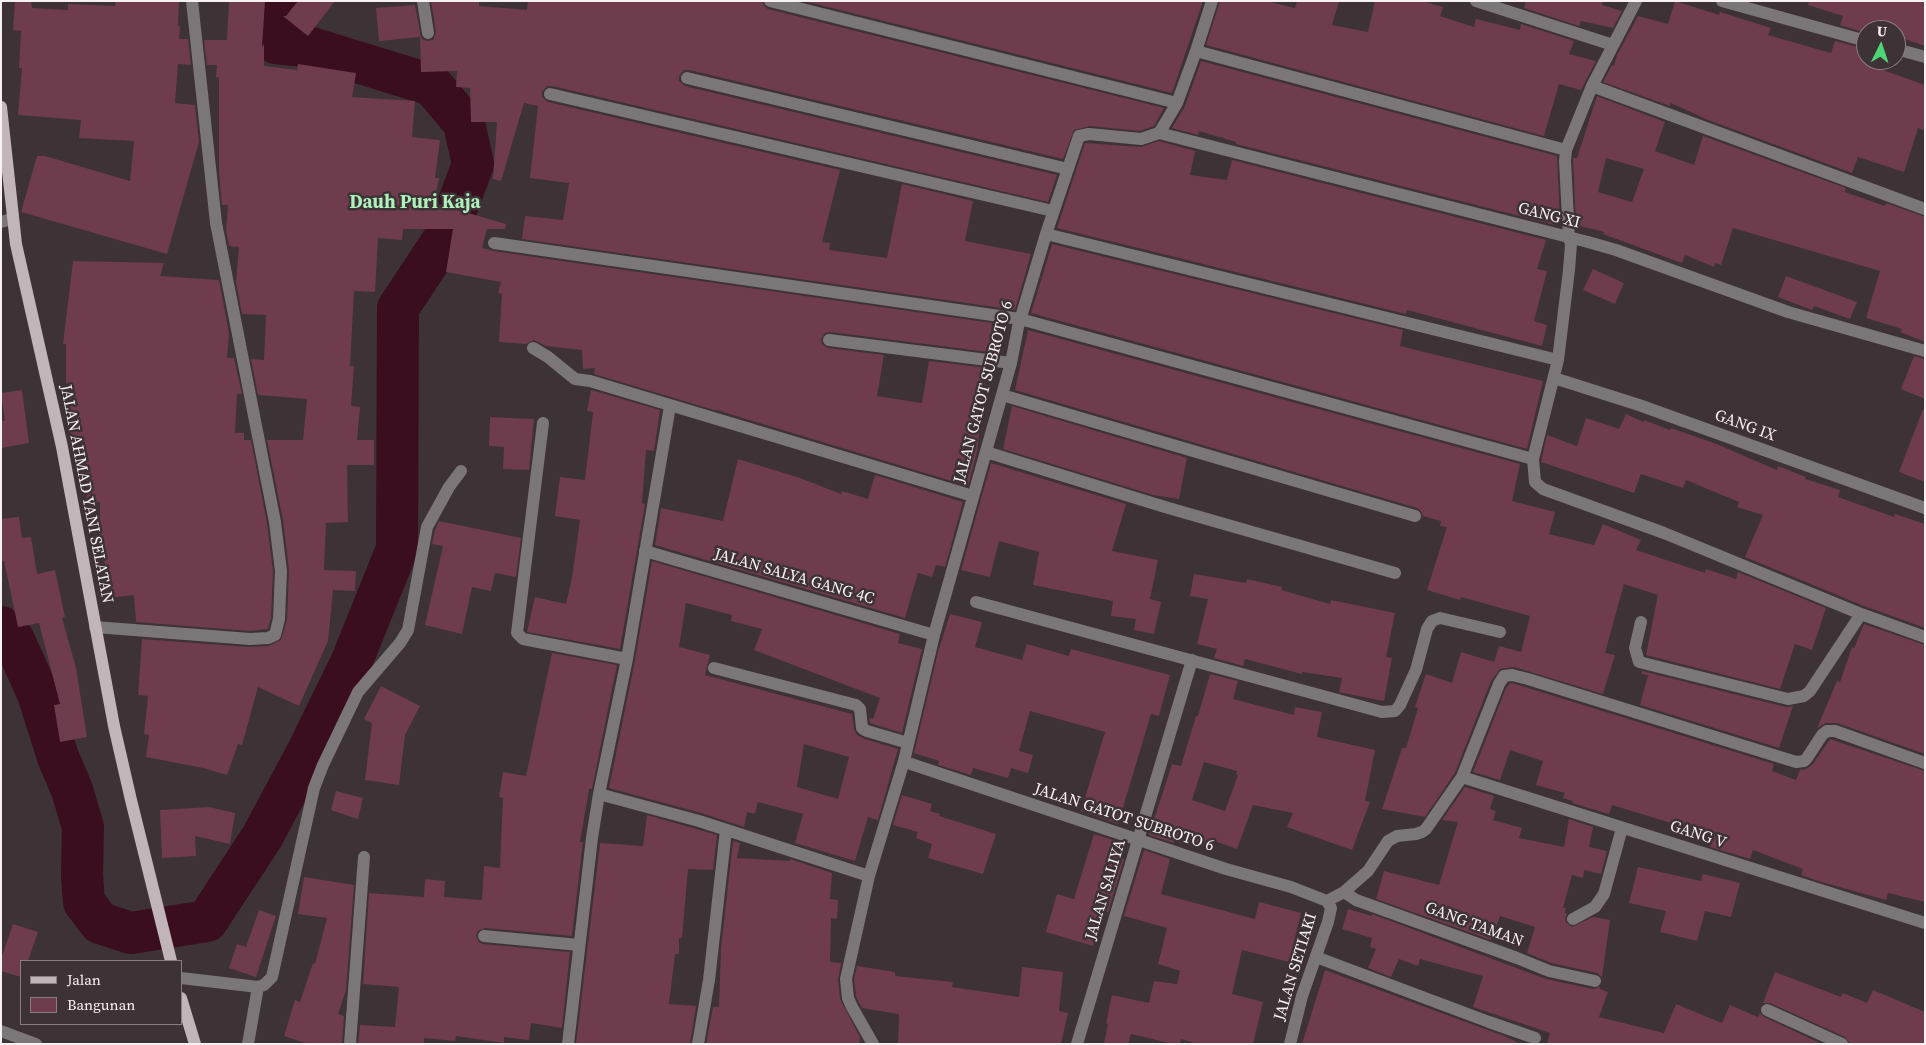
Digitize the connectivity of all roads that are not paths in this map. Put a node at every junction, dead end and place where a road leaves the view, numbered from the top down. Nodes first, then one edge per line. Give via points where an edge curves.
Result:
1 (192, 1) edge
2 (424, 1) edge
3 (770, 1) edge
4 (1212, 1) edge
5 (1476, 1) edge
6 (1636, 1) edge
7 (1722, 1) edge
8 (428, 33) dead end
9 (1856, 38) edge
10 (1612, 45) junction
11 (1196, 51) junction
12 (1906, 52) edge
13 (1925, 57) edge
14 (687, 78) dead end
15 (1592, 86) junction
16 (550, 94) dead end
17 (1177, 103) junction
18 (1, 107) edge
19 (1159, 133) junction
20 (1566, 150) junction
21 (1068, 168) junction
22 (1925, 209) edge
23 (1053, 210) junction
24 (7, 221) edge
25 (1046, 234) junction
26 (1569, 238) junction
27 (494, 243) dead end
28 (1020, 319) junction
29 (829, 340) dead end
30 (533, 348) dead end
31 (1925, 351) edge
32 (1558, 360) junction
33 (1011, 363) junction
34 (1554, 378) junction
35 (1002, 395) junction
36 (670, 406) junction
37 (543, 423) dead end
38 (986, 452) junction
39 (1533, 459) junction
40 (461, 471) dead end
41 (972, 496) junction
42 (1925, 508) edge
43 (1415, 516) dead end
44 (645, 551) junction
45 (1395, 573) dead end
46 (976, 602) dead end
47 (1861, 614) junction
48 (1641, 622) dead end
49 (95, 627) junction
50 (1500, 632) dead end
51 (934, 635) junction
52 (1925, 637) edge
53 (628, 659) junction
54 (1192, 660) junction
55 (714, 668) dead end
56 (908, 743) junction
57 (1925, 763) edge
58 (911, 764) dead end
59 (1462, 777) junction
60 (599, 794) junction
61 (1622, 828) junction
62 (726, 830) junction
63 (1138, 840) junction
64 (364, 857) dead end
65 (869, 876) junction
66 (1344, 892) junction
67 (1327, 902) junction
68 (1573, 919) dead end
69 (1925, 923) edge
70 (484, 936) dead end
71 (579, 945) junction
72 (1316, 957) junction
73 (171, 960) edge
74 (182, 978) edge
75 (1595, 981) dead end
76 (258, 987) junction
77 (182, 1001) edge
78 (1767, 1010) dead end
79 (1, 1031) edge
80 (1535, 1038) dead end
81 (36, 1044) edge
82 (195, 1044) edge
83 (248, 1044) edge
84 (350, 1044) edge
85 (568, 1044) edge
86 (698, 1044) edge
87 (873, 1044) edge
88 (1077, 1044) edge
89 (1290, 1044) edge
90 (1842, 1044) edge

1 - 49 street via 216,223 282,571 279,620 275,635 250,640
2 - 8 street
3 - 17 street
4 - 11 street
5 - 10 street
6 - 10 street
7 - 9 street
10 - 15 street
11 - 17 street
11 - 20 street
12 - 13 street
14 - 21 street
15 - 20 street
15 - 22 street
16 - 23 street
17 - 19 street
18 - 24 main road, JALAN AHMAD YANI SELATAN
19 - 21 street, JALAN GATOT SUBROTO 6 via 1140,139 1079,136
19 - 26 street, GANG XI
20 - 26 street
21 - 23 street, JALAN GATOT SUBROTO 6
23 - 25 street, JALAN GATOT SUBROTO 6
24 - 49 main road, JALAN AHMAD YANI SELATAN via 16,244 62,448
25 - 28 street, JALAN GATOT SUBROTO 6
25 - 32 street
26 - 31 street, GANG XI via 1616,250 1788,312
26 - 32 street via 1570,270
27 - 28 street
28 - 33 street, JALAN GATOT SUBROTO 6
28 - 39 street
29 - 33 street
30 - 36 street via 575,379
32 - 34 street
33 - 35 street, JALAN GATOT SUBROTO 6
34 - 39 street
34 - 42 street, GANG IX via 1649,408
35 - 38 street, JALAN GATOT SUBROTO 6
35 - 43 street
36 - 41 street
36 - 44 street
37 - 53 street via 517,633 523,639
38 - 41 street, JALAN GATOT SUBROTO 6
38 - 45 street
39 - 47 street via 1535,482 1543,489 1664,533
40 - 76 street via 427,527 408,630 400,644 358,692 317,781 272,977 264,986
41 - 51 street, JALAN GATOT SUBROTO 6
44 - 51 street, JALAN SALYA GANG 4C
44 - 53 street
46 - 54 street
47 - 48 street via 1810,691 1804,696 1788,699 1639,662 1635,648
47 - 52 street
49 - 73 main road, JALAN AHMAD YANI SELATAN via 127,782
50 - 54 street via 1440,618 1432,621 1400,705 1390,712 1375,711
51 - 56 street, JALAN GATOT SUBROTO 6
53 - 60 street
54 - 63 street, JALAN SALIYA
55 - 56 street via 856,706 860,709 862,728
56 - 65 street, JALAN GATOT SUBROTO 6
57 - 59 street via 1836,731 1827,731 1804,761 1796,762 1512,675 1504,676 1499,684
58 - 63 street, JALAN GATOT SUBROTO 6
59 - 61 street, GANG V
59 - 66 street via 1426,829 1416,834 1397,836 1388,842 1368,871
60 - 62 street
60 - 71 street
61 - 68 street via 1604,894 1595,907
61 - 69 street, GANG V
62 - 65 street
62 - 86 street via 709,980
63 - 67 street, JALAN GATOT SUBROTO 6 via 1291,887
63 - 88 street, JALAN SALIYA
64 - 84 street
65 - 87 street, JALAN GATOT SUBROTO 6 via 846,978 848,998
66 - 67 street
66 - 75 street, GANG TAMAN via 1356,900 1549,971
67 - 72 street, JALAN SETIAKI via 1331,908
70 - 71 street
71 - 85 street
72 - 80 street
72 - 89 street, JALAN SETIAKI
74 - 76 street
76 - 83 street
77 - 82 main road
78 - 90 street
79 - 81 street

